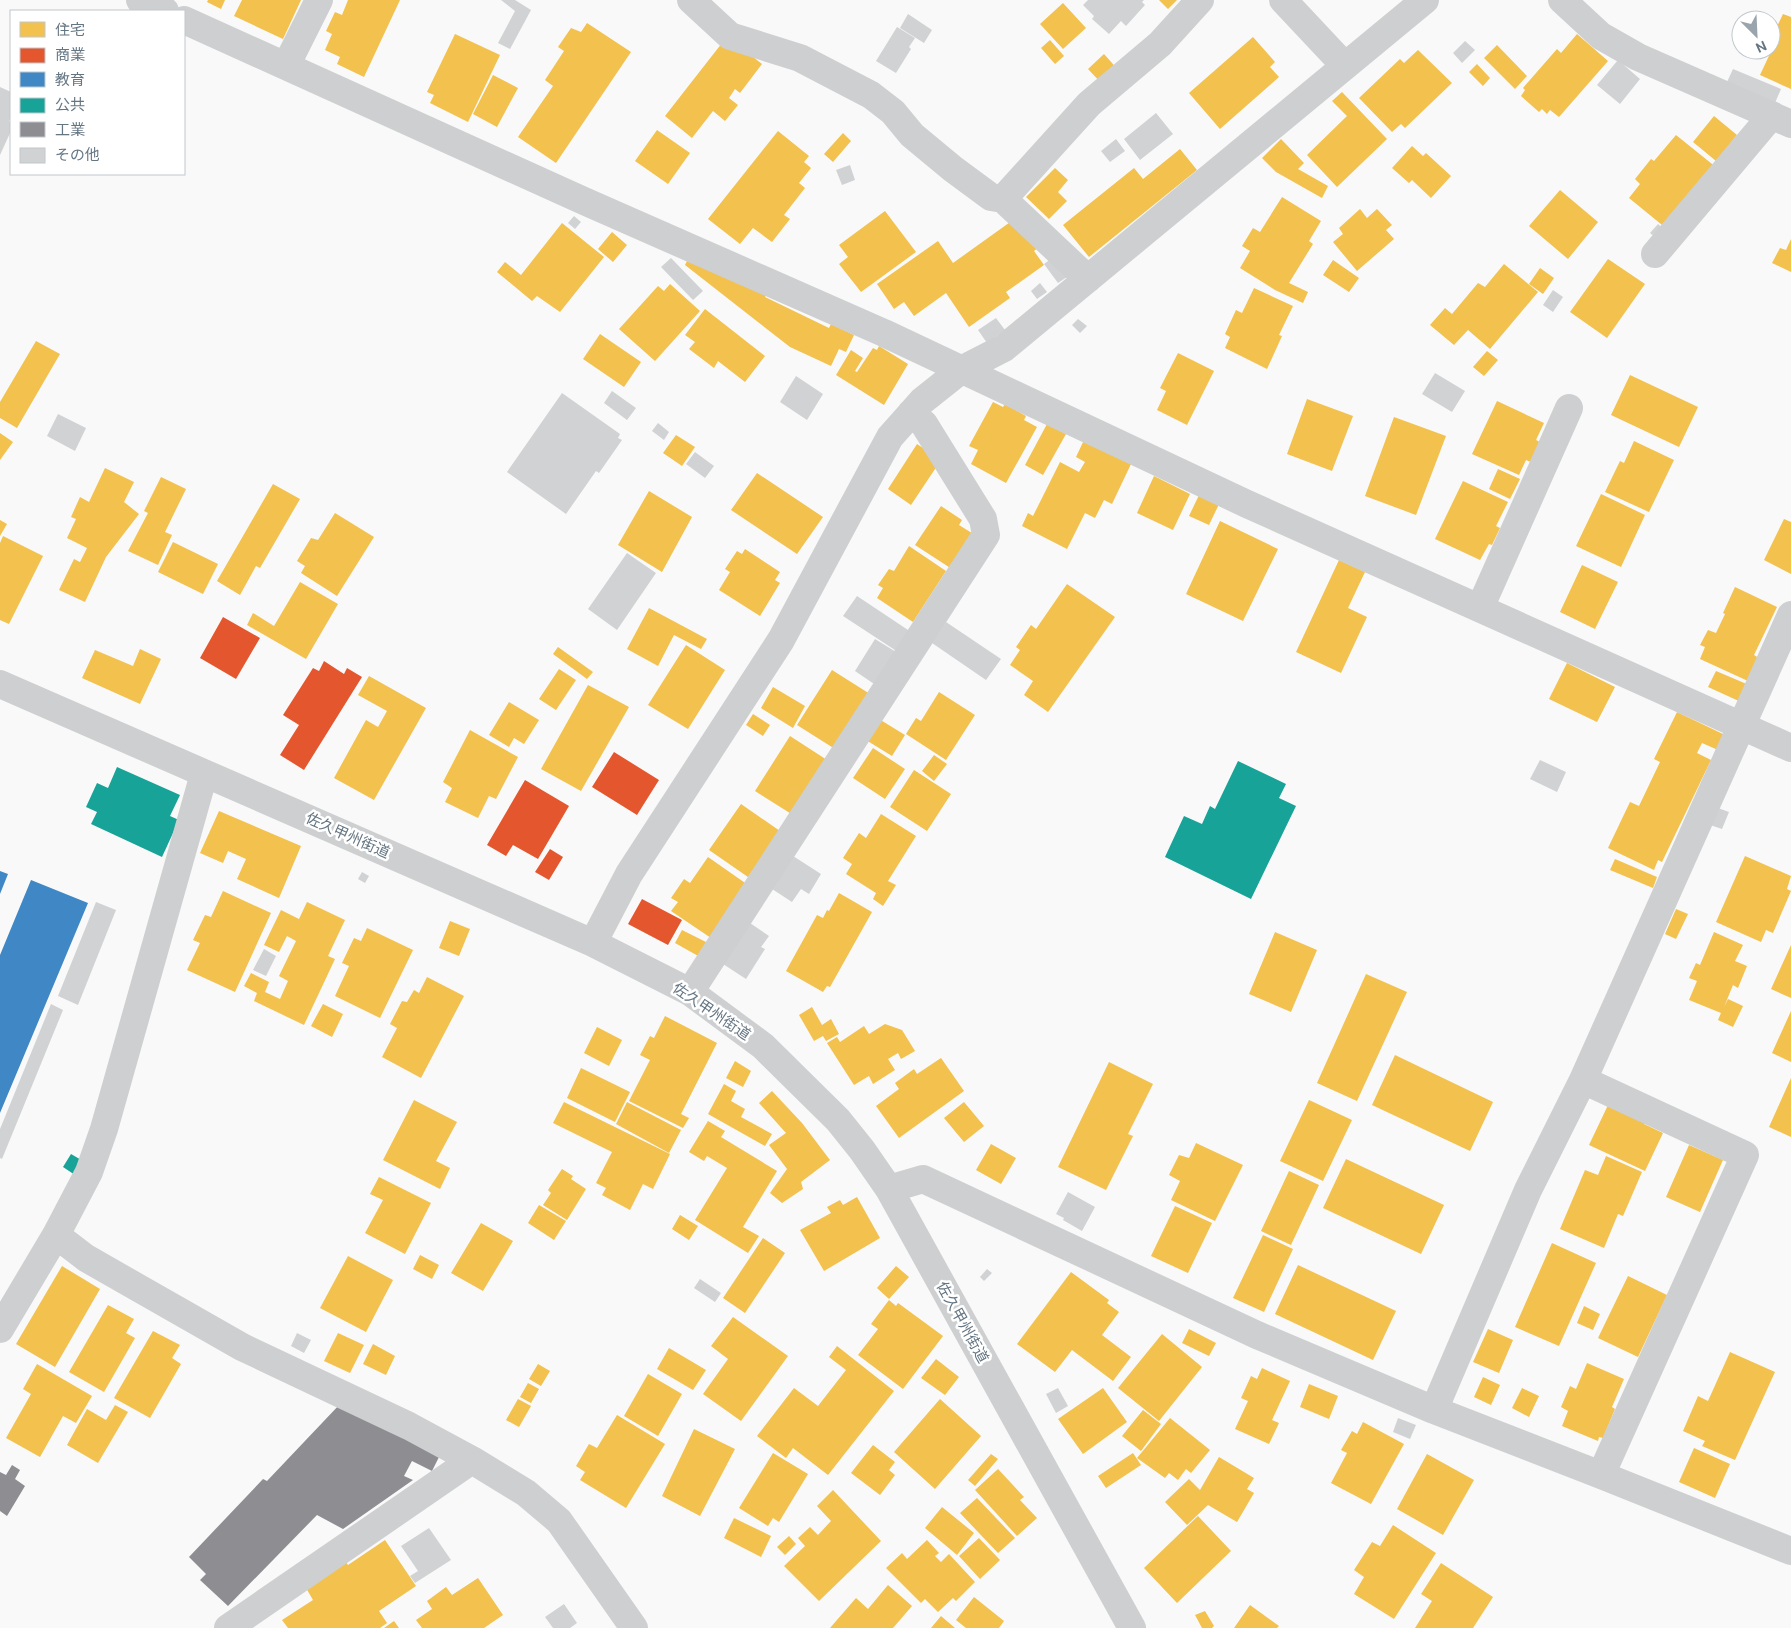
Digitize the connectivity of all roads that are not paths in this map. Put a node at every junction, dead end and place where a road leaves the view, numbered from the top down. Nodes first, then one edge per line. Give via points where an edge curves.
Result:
1 (140, 0) edge
2 (319, 0) edge
3 (691, 0) edge
4 (1200, 0) edge
5 (1283, 0) edge
6 (1425, 0) edge
7 (1562, 0) edge
8 (163, 10) edge
9 (185, 20) edge
10 (286, 66) junction
11 (1345, 66) junction
12 (1781, 119) edge
13 (1003, 199) junction
14 (1655, 254) dead end
15 (1088, 279) junction
16 (961, 370) junction
17 (1569, 408) dead end
18 (911, 413) junction
19 (1480, 608) junction
20 (1791, 615) edge
21 (0, 684) edge
22 (1742, 726) junction
23 (1791, 748) edge
24 (204, 774) junction
25 (594, 943) junction
26 (690, 992) junction
27 (1583, 1080) junction
28 (889, 1189) junction
29 (56, 1236) junction
30 (0, 1329) edge
31 (1434, 1410) junction
32 (472, 1460) junction
33 (1602, 1474) junction
34 (1791, 1551) edge
35 (228, 1628) edge
36 (634, 1628) edge
37 (1132, 1628) edge

1 - 8 street
2 - 10 street
3 - 13 street via 730,36 800,58 871,94 893,112 912,135 953,169 991,197
4 - 13 street via 1160,44 1089,104
5 - 11 street
6 - 11 street
7 - 12 street via 1601,36 1631,53
9 - 10 street
10 - 16 street
11 - 15 street
12 - 14 street
13 - 15 street
15 - 16 street via 1004,348
16 - 18 street
16 - 19 street via 1246,504
17 - 19 street
18 - 25 street via 890,437 781,640 629,874
18 - 26 street via 924,424 983,519 986,535
19 - 22 street
20 - 22 street
21 - 24 street, 佐久甲州街道
22 - 23 street
22 - 27 street
24 - 25 street, 佐久甲州街道
24 - 29 street via 104,1129 89,1172
25 - 26 street, 佐久甲州街道
26 - 28 street, 佐久甲州街道 via 763,1046 804,1086 838,1120
27 - 31 street via 1528,1190
27 - 33 street via 1745,1155
28 - 31 street via 923,1179 1257,1335
28 - 37 street, 佐久甲州街道
29 - 30 street
29 - 32 street via 86,1258 242,1348 409,1426
31 - 33 street
32 - 35 street
32 - 36 street via 526,1492 559,1521
33 - 34 street

